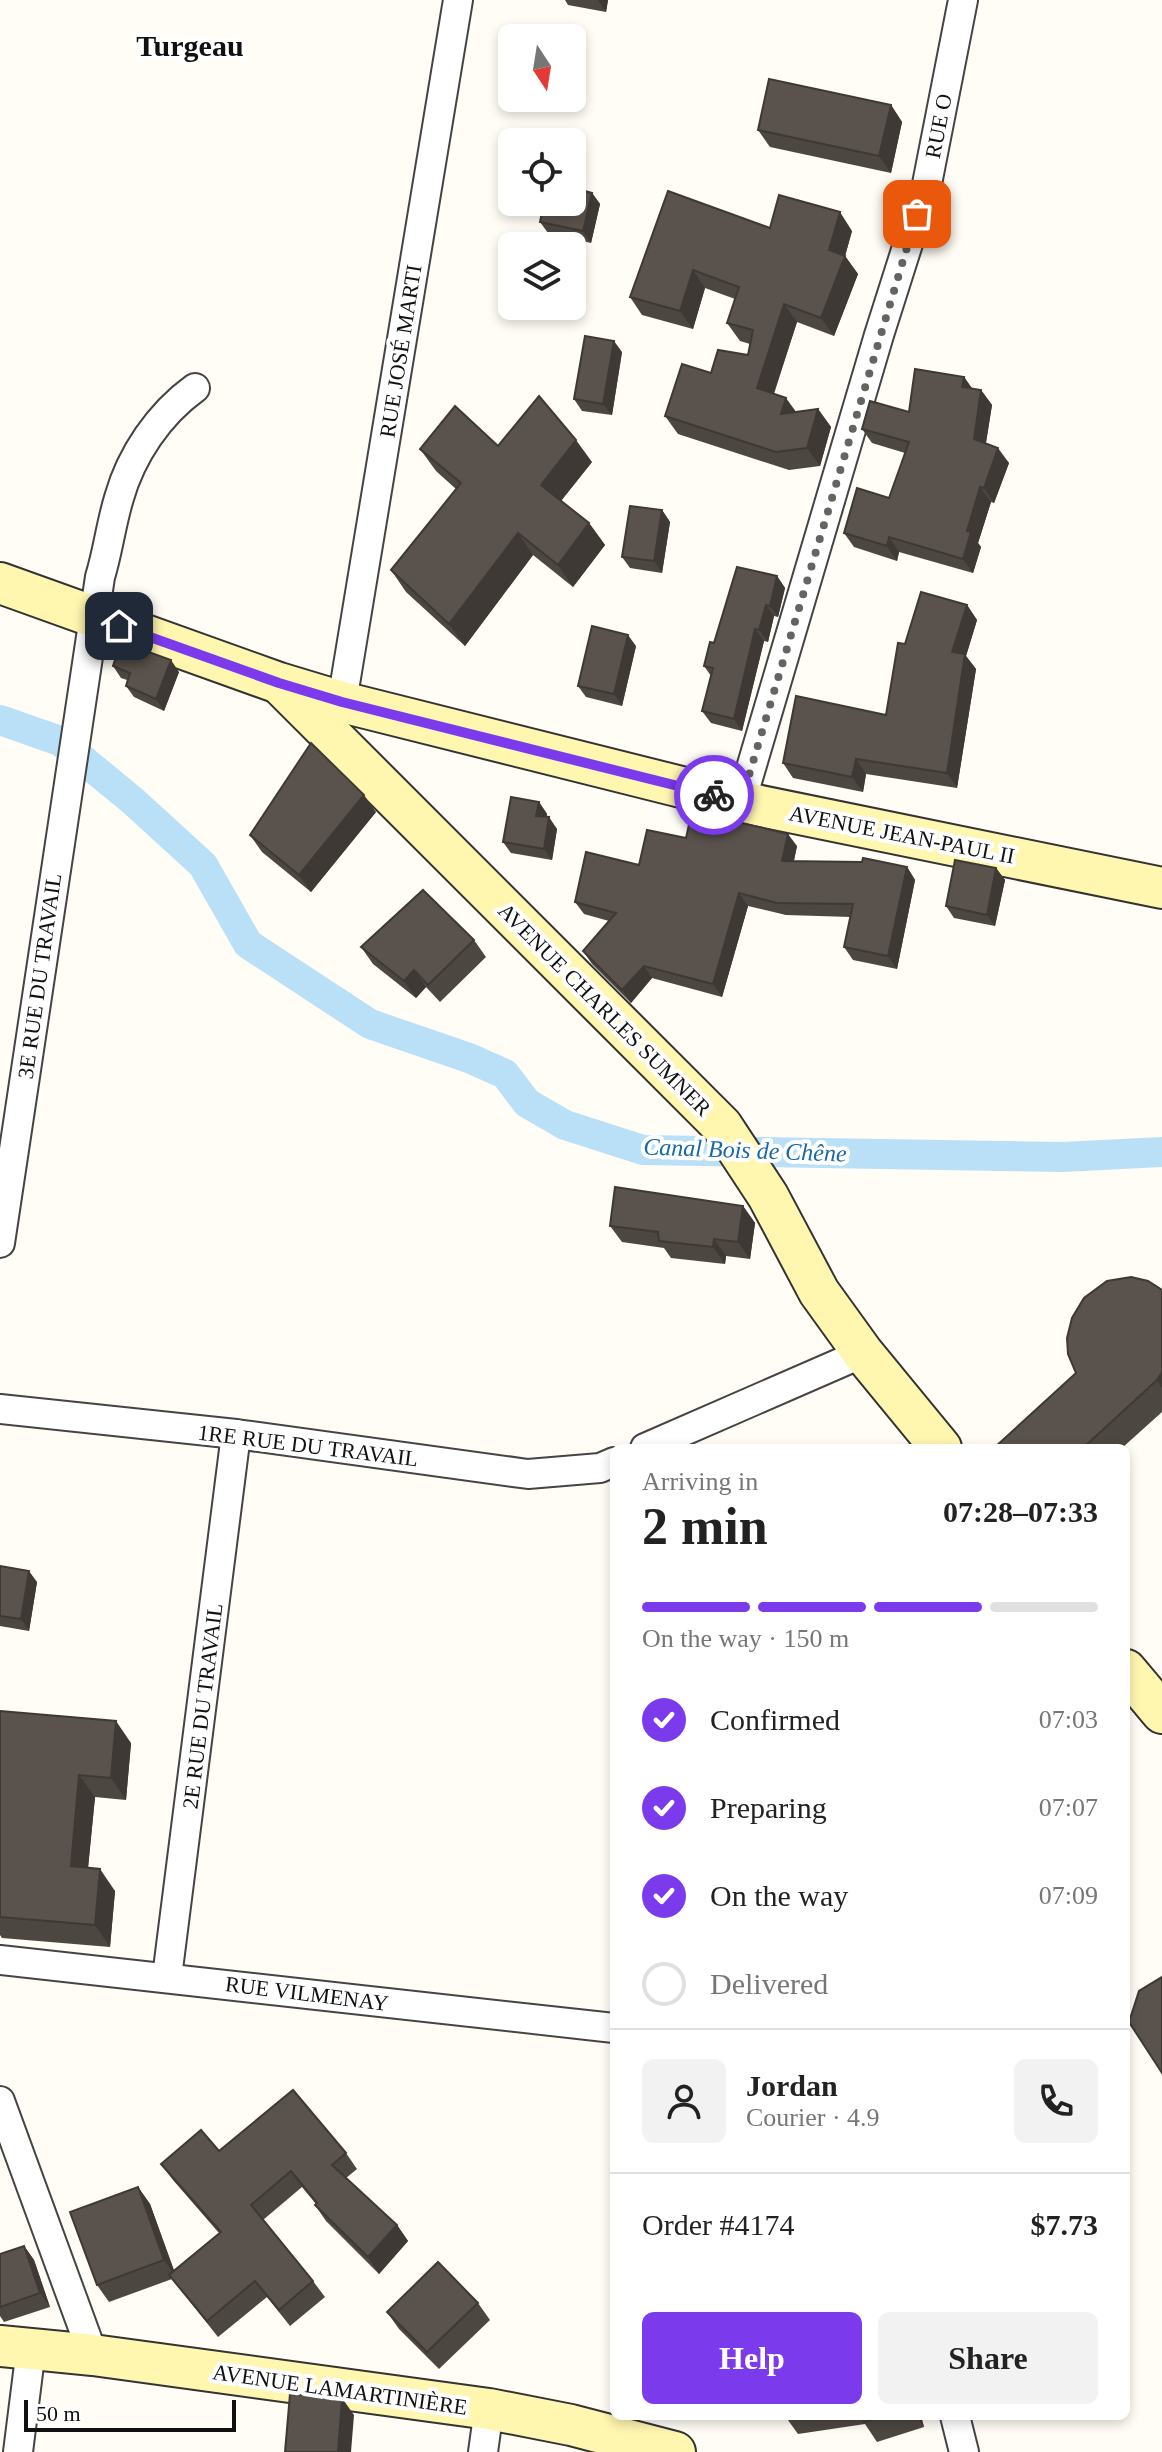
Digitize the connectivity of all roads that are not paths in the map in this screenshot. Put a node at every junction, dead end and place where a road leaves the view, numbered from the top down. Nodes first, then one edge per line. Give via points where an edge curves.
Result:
1 (458, 0) edge
2 (963, 0) edge
3 (195, 388) dead end
4 (0, 583) edge
5 (92, 617) junction
6 (279, 683) junction
7 (342, 702) junction
8 (337, 741) junction
9 (741, 802) junction
10 (1162, 888) edge
11 (11, 1096) edge
12 (0, 1243) edge
13 (863, 1353) junction
14 (0, 1409) edge
15 (236, 1434) junction
16 (654, 1444) edge
17 (938, 1444) edge
18 (610, 1464) edge
19 (1130, 1675) edge
20 (1162, 1713) edge
21 (0, 1960) edge
22 (167, 1977) junction
23 (610, 2028) edge
24 (0, 2101) edge
25 (16, 2348) edge
26 (93, 2355) junction
27 (489, 2409) junction
28 (956, 2420) edge
29 (18, 2452) edge
30 (483, 2452) edge
31 (675, 2452) edge
32 (964, 2452) edge

1 - 7 street, RUE JOSÉ MARTI
2 - 9 street, RUE O via 927,184
3 - 5 street, 3E RUE DU TRAVAIL via 155,425 119,496
4 - 5 street, AVENUE JEAN-PAUL II
5 - 6 street, AVENUE JEAN-PAUL II
5 - 11 street, 3E RUE DU TRAVAIL
6 - 7 street, AVENUE JEAN-PAUL II
6 - 8 street, AVENUE CHARLES SUMNER
7 - 8 street
7 - 9 street, AVENUE JEAN-PAUL II
8 - 13 street, AVENUE CHARLES SUMNER via 722,1126 768,1196 819,1292
9 - 10 street, AVENUE JEAN-PAUL II
11 - 12 street, 3E RUE DU TRAVAIL
13 - 16 street
13 - 17 street, AVENUE CHARLES SUMNER
14 - 15 street, 1RE RUE DU TRAVAIL
15 - 18 street, 1RE RUE DU TRAVAIL via 528,1474
15 - 22 street, 2E RUE DU TRAVAIL
19 - 20 street
21 - 22 street, RUE VILMENAY
22 - 23 street, RUE VILMENAY
24 - 26 street
25 - 26 street, AVENUE LAMARTINIÈRE
25 - 29 street
26 - 27 street, AVENUE LAMARTINIÈRE
27 - 30 street
27 - 31 street, AVENUE LAMARTINIÈRE
28 - 32 street

